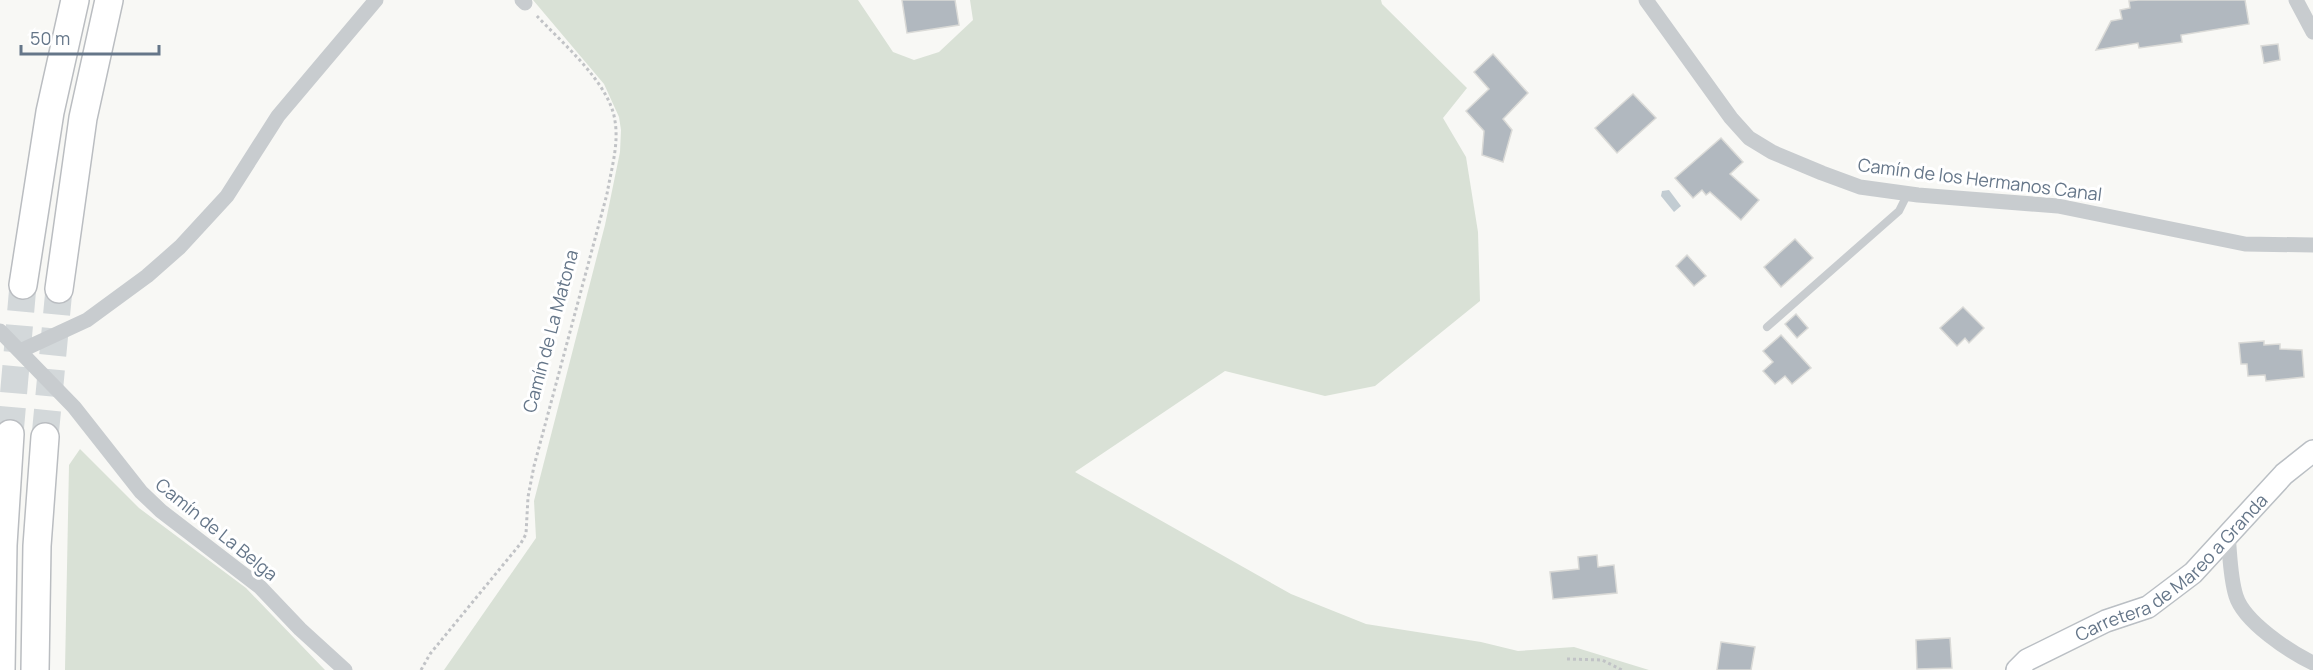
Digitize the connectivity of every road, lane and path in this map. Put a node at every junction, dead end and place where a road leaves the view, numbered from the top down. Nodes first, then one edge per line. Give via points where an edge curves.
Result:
1 (75, 0) edge
2 (109, 0) edge
3 (376, 0) edge
4 (1646, 0) edge
5 (2296, 0) edge
6 (524, 2) edge
7 (2313, 32) edge
8 (1908, 193) junction
9 (2313, 245) edge
10 (23, 285) tunnel mouth
11 (59, 289) tunnel mouth
12 (1767, 327) dead end
13 (0, 331) edge
14 (20, 351) junction
15 (10, 434) tunnel mouth
16 (45, 437) tunnel mouth
17 (2313, 451) edge
18 (2228, 535) junction
19 (1567, 658) dead end
20 (2313, 663) edge
21 (1, 670) edge
22 (35, 670) edge
23 (345, 670) edge
24 (421, 670) edge
25 (1622, 670) edge
26 (2017, 670) edge

1 - 10 highway via 50,112
2 - 11 highway via 83,118
3 - 14 street via 278,116 226,196 180,247 87,320
4 - 8 street, Camín de los Hermanos Canal via 1749,138 1772,152 1860,187
5 - 7 street
6 - 24 path, Camín de La Matona via 606,95 615,122 616,149 534,466 526,534
8 - 9 street, Camín de los Hermanos Canal via 2058,206 2245,244
8 - 12 lane via 1899,211
13 - 14 street, Camín de La Belga
14 - 23 street, Camín de La Belga via 74,407 148,498 181,528 260,586
15 - 21 highway
16 - 22 highway via 37,546
17 - 18 street, Carretera de Mareo a Granda via 2284,474
18 - 20 street via 2236,597 2245,613 2289,651
18 - 26 street, Carretera de Mareo a Granda via 2193,573 2148,607 2106,621 2027,660
19 - 25 path via 1602,660

